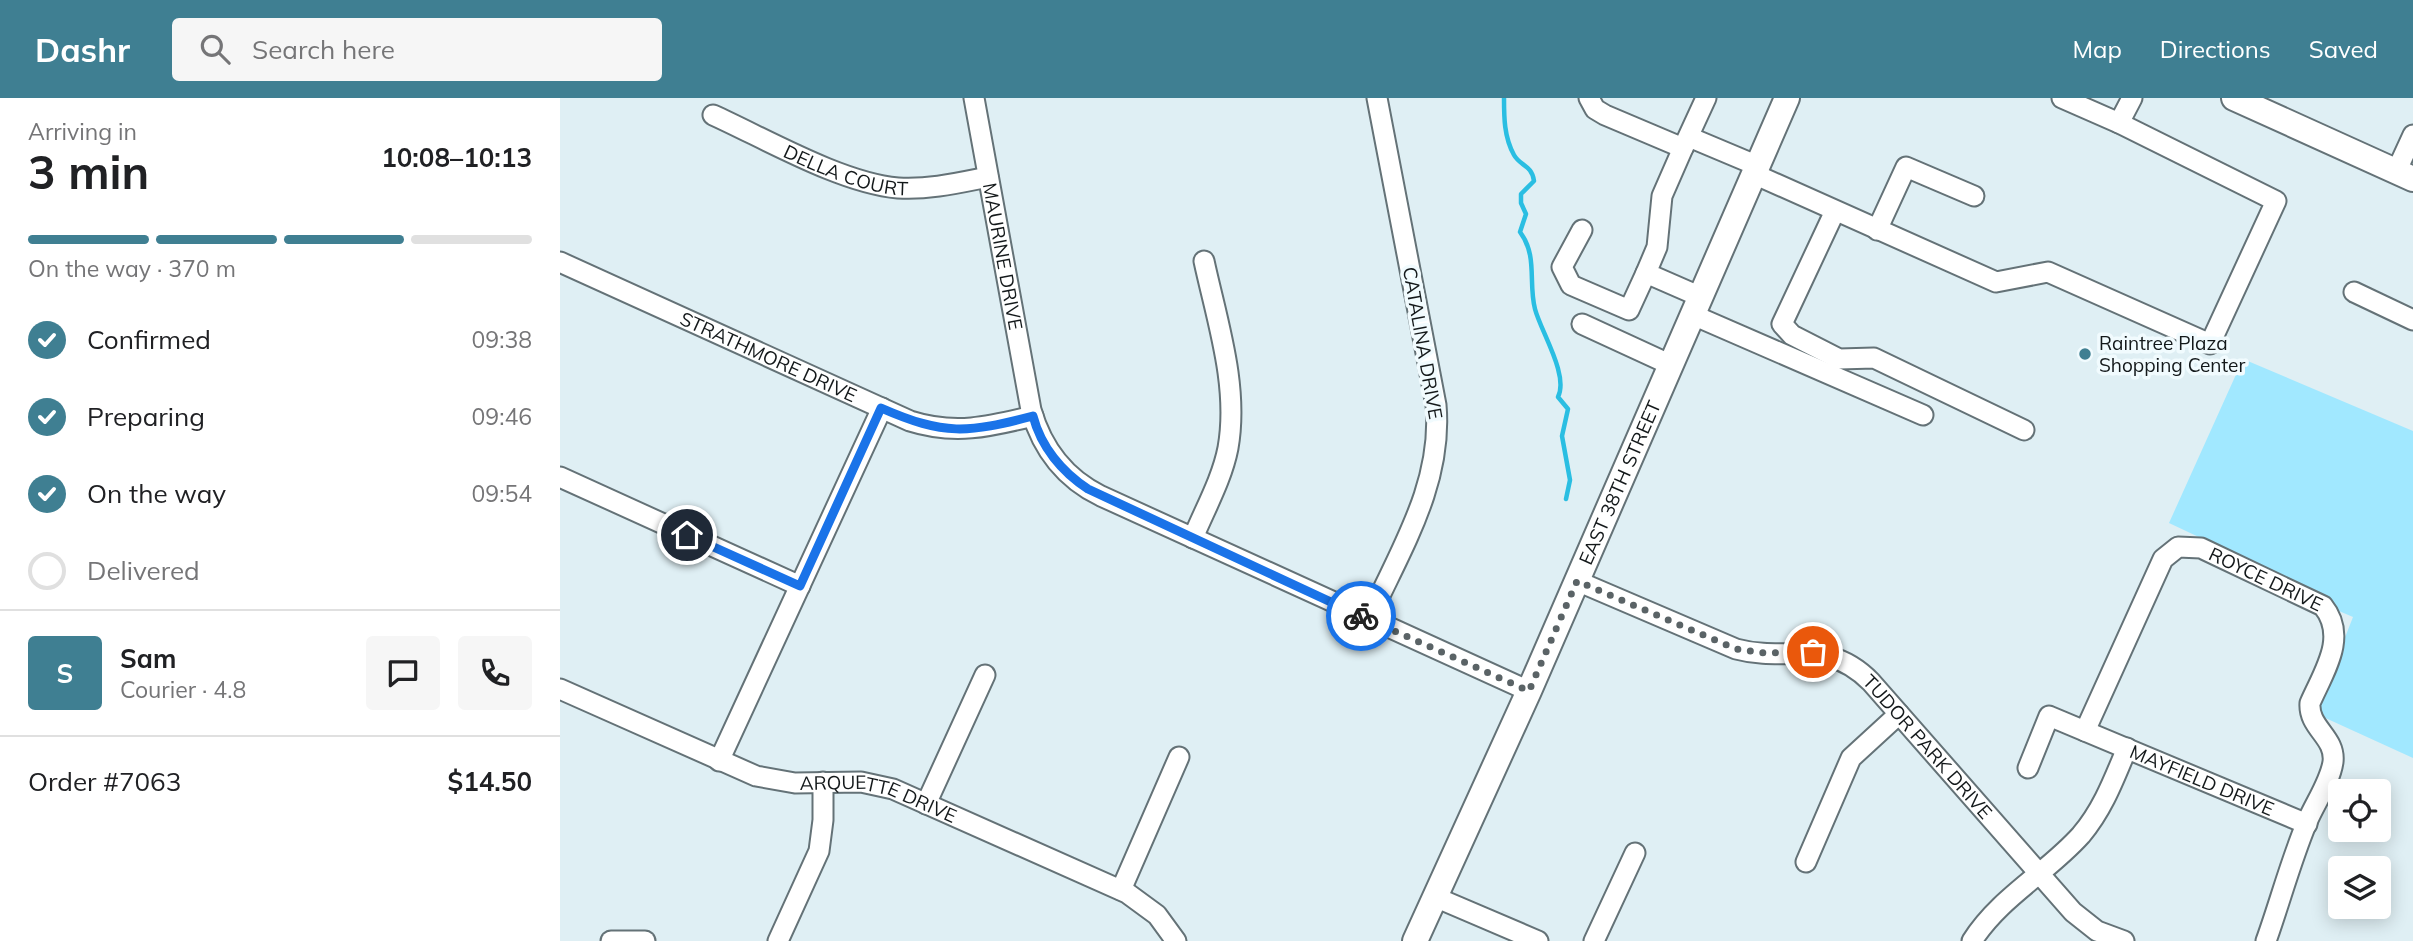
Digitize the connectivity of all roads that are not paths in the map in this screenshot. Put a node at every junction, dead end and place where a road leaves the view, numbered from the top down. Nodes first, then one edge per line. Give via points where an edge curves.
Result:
1 (974, 98) edge
2 (1377, 98) edge
3 (1589, 98) edge
4 (1706, 98) edge
5 (1787, 98) edge
6 (2062, 98) edge
7 (2132, 98) edge
8 (2234, 98) edge
9 (713, 115) dead end
10 (2119, 123) junction
11 (2413, 135) edge
12 (1686, 142) junction
13 (1756, 170) junction
14 (2405, 176) edge
15 (988, 177) junction
16 (1974, 196) dead end
17 (1835, 211) junction
18 (1582, 230) dead end
19 (1877, 230) junction
20 (1204, 261) dead end
21 (560, 262) edge
22 (1646, 273) junction
23 (2354, 292) dead end
24 (1697, 306) junction
25 (2413, 320) edge
26 (1581, 324) dead end
27 (1671, 365) junction
28 (881, 408) junction
29 (1923, 415) dead end
30 (1033, 416) junction
31 (2024, 430) dead end
32 (560, 477) edge
33 (1193, 538) junction
34 (1577, 581) junction
35 (800, 586) junction
36 (1369, 619) junction
37 (985, 675) dead end
38 (560, 690) edge
39 (1529, 691) junction
40 (1899, 714) junction
41 (2085, 731) junction
42 (2127, 748) junction
43 (1179, 757) dead end
44 (719, 761) junction
45 (2028, 768) dead end
46 (822, 782) junction
47 (926, 804) junction
48 (2306, 824) junction
49 (1635, 853) dead end
50 (1806, 862) dead end
51 (2039, 873) junction
52 (1121, 890) junction
53 (1435, 897) junction
54 (611, 941) edge
55 (645, 941) edge
56 (778, 941) edge
57 (1176, 941) edge
58 (1415, 941) edge
59 (1538, 941) edge
60 (1594, 941) edge
61 (1972, 941) edge
62 (2124, 941) edge
63 (2266, 941) edge

1 - 15 street, MAURINE DRIVE
2 - 36 street, CATALINA DRIVE via 1438,434 1430,483
3 - 12 street via 1605,115
4 - 12 street
5 - 13 main road, EAST 38TH STREET
6 - 10 street
7 - 10 street
8 - 14 main road
9 - 15 street, DELLA COURT via 869,183 913,188
10 - 19 street via 2276,201 2210,344 2048,272 1996,282
11 - 14 street
12 - 13 street
12 - 22 street via 1662,196 1657,247
13 - 17 street
13 - 24 main road, EAST 38TH STREET
15 - 30 street, MAURINE DRIVE
16 - 19 street via 1906,167
17 - 19 street
17 - 31 street via 1782,324 1785,329 1839,359 1874,358
18 - 22 street via 1562,267 1571,285 1629,310
20 - 33 street via 1230,384 1231,420 1220,477
21 - 28 street, STRATHMORE DRIVE
22 - 24 street
23 - 25 street
24 - 27 main road, EAST 38TH STREET
24 - 29 street
26 - 27 street
27 - 34 main road, EAST 38TH STREET
28 - 30 street, STRATHMORE DRIVE via 915,423 959,431
28 - 35 street
30 - 33 street via 1052,455 1082,485
32 - 35 street
33 - 36 street
34 - 39 main road, EAST 38TH STREET
34 - 40 street, TUDOR PARK DRIVE via 1736,649 1813,652 1842,660 1866,677
35 - 44 street
36 - 39 street
37 - 47 street
38 - 44 street, ARQUETTE DRIVE
39 - 53 main road, EAST 38TH STREET
40 - 50 street via 1851,758
40 - 51 street, TUDOR PARK DRIVE
41 - 42 street
41 - 45 street via 2049,716
41 - 48 street, ROYCE DRIVE via 2163,559 2178,547 2201,548 2319,602 2333,620 2333,650 2310,709 2314,724 2328,741 2333,761
42 - 48 street, MAYFIELD DRIVE
42 - 51 street, MAYFIELD DRIVE via 2092,822
43 - 52 street
44 - 46 street, ARQUETTE DRIVE via 769,780
46 - 47 street, ARQUETTE DRIVE via 872,783
46 - 56 street via 819,851
47 - 52 street, ARQUETTE DRIVE
48 - 63 street
49 - 60 street
51 - 61 street, MAYFIELD DRIVE via 1994,911
51 - 62 street, TUDOR PARK DRIVE via 2082,920
52 - 57 street, ARQUETTE DRIVE via 1152,910
53 - 58 main road, EAST 38TH STREET
53 - 59 street
54 - 55 street

